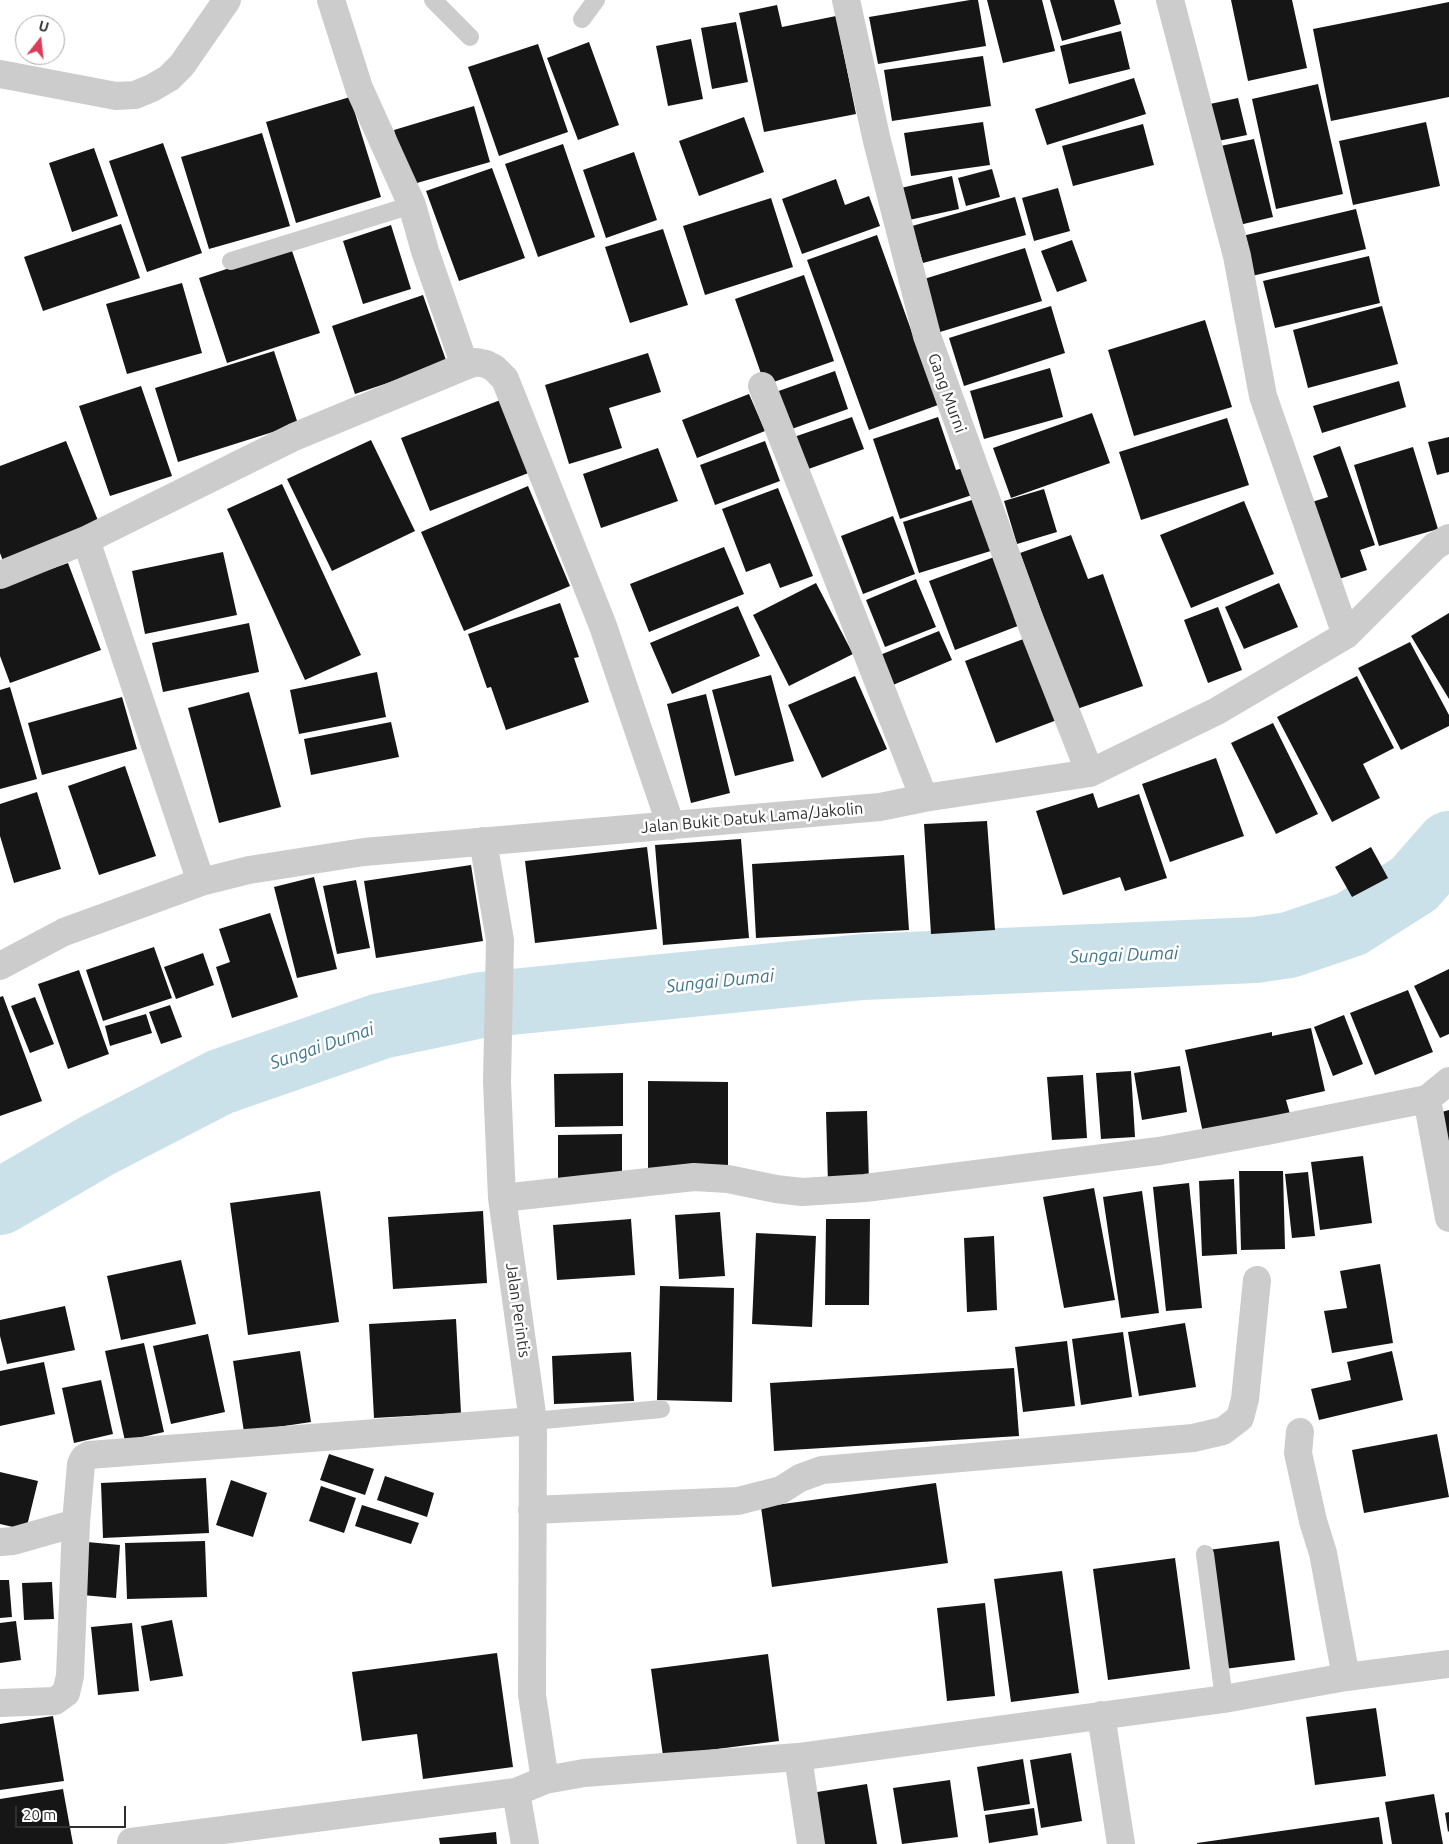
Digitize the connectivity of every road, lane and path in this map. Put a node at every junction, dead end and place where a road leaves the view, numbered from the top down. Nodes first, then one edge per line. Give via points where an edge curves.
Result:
1 (227, 0) edge
2 (331, 0) edge
3 (433, 0) edge
4 (596, 0) edge
5 (846, 0) edge
6 (1170, 0) edge
7 (582, 19) dead end
8 (470, 37) dead end
9 (0, 74) edge
10 (412, 205) junction
11 (231, 261) dead end
12 (465, 366) junction
13 (762, 386) dead end
14 (1449, 538) edge
15 (86, 540) junction
16 (0, 575) edge
17 (1346, 635) junction
18 (1090, 773) junction
19 (924, 798) junction
20 (671, 826) junction
21 (482, 841) junction
22 (201, 882) junction
23 (0, 966) edge
24 (1449, 1081) edge
25 (1427, 1099) junction
26 (502, 1198) junction
27 (1449, 1218) edge
28 (1257, 1280) dead end
29 (661, 1409) dead end
30 (533, 1421) junction
31 (1300, 1432) dead end
32 (532, 1510) junction
33 (76, 1523) junction
34 (0, 1542) edge
35 (1205, 1554) dead end
36 (1449, 1664) edge
37 (1346, 1677) junction
38 (1224, 1699) junction
39 (0, 1703) edge
40 (1101, 1715) junction
41 (798, 1757) junction
42 (545, 1780) junction
43 (516, 1792) junction
44 (131, 1842) dead end
45 (525, 1844) edge
46 (811, 1844) edge
47 (1121, 1844) edge

1 - 9 street via 182,65 169,78 134,95 116,96
2 - 10 street via 360,88
3 - 8 lane
4 - 7 lane
5 - 18 street, Gang Murni via 927,336 1029,618
6 - 17 street via 1237,256 1264,396
10 - 11 lane
10 - 12 street
12 - 15 street via 294,437
12 - 20 street via 476,362 486,364 505,379 603,626
13 - 19 street
14 - 17 street, Jalan Bukit Datuk Lama/Jakolin via 1435,546
15 - 16 street
15 - 22 street
17 - 18 street, Jalan Bukit Datuk Lama/Jakolin via 1217,711
18 - 19 street, Jalan Bukit Datuk Lama/Jakolin
19 - 20 street, Jalan Bukit Datuk Lama/Jakolin via 880,807
20 - 21 street, Jalan Bukit Datuk Lama/Jakolin
21 - 22 street, Jalan Bukit Datuk Lama/Jakolin via 305,860
21 - 26 street, Jalan Perintis via 500,940 497,1082
22 - 23 street, Jalan Bukit Datuk Lama/Jakolin via 64,932
24 - 25 street
25 - 26 street via 1159,1151 865,1188 802,1192 728,1179 694,1177
25 - 27 street
26 - 30 street, Jalan Perintis
28 - 32 street via 1246,1399 1240,1418 1223,1431 1193,1438 822,1470 781,1490 738,1501
29 - 30 lane
30 - 32 street, Jalan Perintis
30 - 33 street via 88,1455 81,1464
31 - 37 street via 1298,1453 1323,1553
32 - 42 street, Jalan Perintis via 532,1695
33 - 34 street
33 - 39 street via 70,1676 66,1692 55,1701
35 - 38 lane
36 - 37 street
37 - 38 street
38 - 40 street
40 - 41 street
40 - 47 street
41 - 42 street via 584,1773
41 - 46 street
42 - 43 street
43 - 44 street
43 - 45 street

